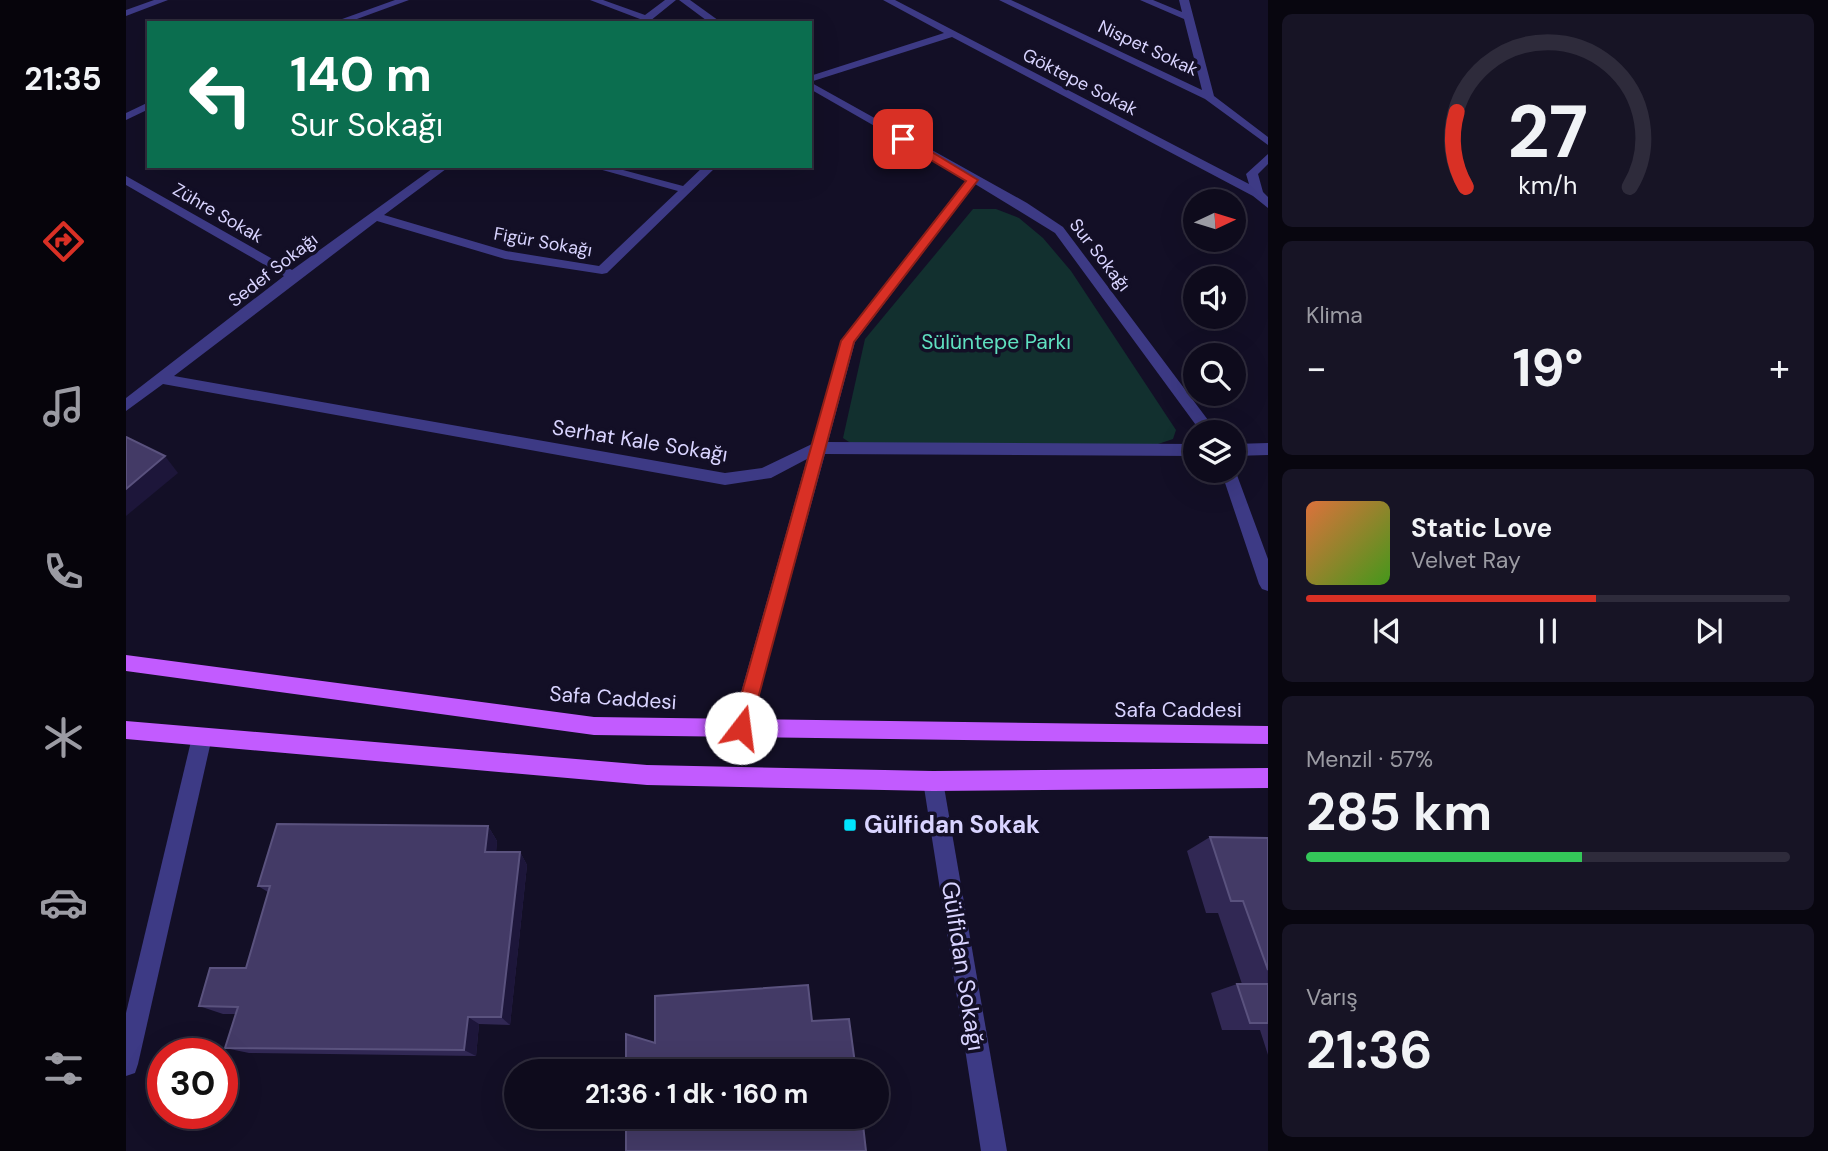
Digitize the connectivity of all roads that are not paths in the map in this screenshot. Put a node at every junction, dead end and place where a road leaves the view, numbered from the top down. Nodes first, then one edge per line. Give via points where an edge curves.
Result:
1 (163, 0) edge
2 (404, 0) edge
3 (596, 0) edge
4 (671, 0) edge
5 (684, 0) edge
6 (888, 0) edge
7 (1004, 0) edge
8 (1145, 0) edge
9 (1184, 0) edge
10 (126, 13) edge
11 (1189, 18) junction
12 (342, 21) edge
13 (644, 21) edge
14 (714, 21) edge
15 (949, 35) junction
16 (812, 78) edge
17 (812, 86) edge
18 (1209, 97) junction
19 (147, 107) edge
20 (126, 117) edge
21 (1268, 142) edge
22 (1268, 157) edge
23 (441, 168) edge
24 (602, 168) edge
25 (710, 168) edge
26 (126, 180) edge
27 (972, 180) junction
28 (686, 190) junction
29 (1257, 193) junction
30 (1268, 204) edge
31 (373, 216) junction
32 (292, 276) junction
33 (161, 379) junction
34 (126, 406) edge
35 (1200, 420) edge
36 (816, 448) junction
37 (1268, 449) edge
38 (1183, 450) edge
39 (1246, 450) edge
40 (1233, 483) edge
41 (1268, 584) edge
42 (126, 663) edge
43 (741, 728) junction
44 (126, 730) edge
45 (1268, 735) edge
46 (202, 737) junction
47 (1268, 778) edge
48 (933, 781) junction
49 (126, 1065) edge
50 (994, 1151) edge

1 - 10 street
2 - 12 street
3 - 13 street
4 - 13 street
5 - 14 street
6 - 15 street, Göktepe Sokak
7 - 18 street, Nispet Sokak
8 - 11 street
9 - 11 street
11 - 18 street
15 - 16 street
15 - 29 street, Göktepe Sokak
17 - 27 street, Sur Sokağı
18 - 21 street, Nispet Sokak
19 - 20 street
22 - 29 street via 1252,174
23 - 31 street, Sedef Sokağı
24 - 28 street
25 - 28 street, Figür Sokağı
26 - 32 street, Zühre Sokak
27 - 35 street, Sur Sokağı via 1059,230
27 - 36 street via 848,341
28 - 31 street, Figür Sokağı via 602,270 505,255
29 - 30 street, Göktepe Sokak
31 - 32 street, Sedef Sokağı
32 - 33 street, Sedef Sokağı
33 - 34 street, Sedef Sokağı
33 - 36 street, Serhat Kale Sokağı via 724,479 765,474
36 - 38 street, Serhat Kale Sokağı
36 - 43 street
37 - 39 street
40 - 41 street
42 - 43 main road, Safa Caddesi via 594,726
43 - 45 main road, Safa Caddesi
44 - 46 main road
46 - 48 main road via 647,775
46 - 49 street
47 - 48 main road
48 - 50 street, Gülfidan Sokağı

